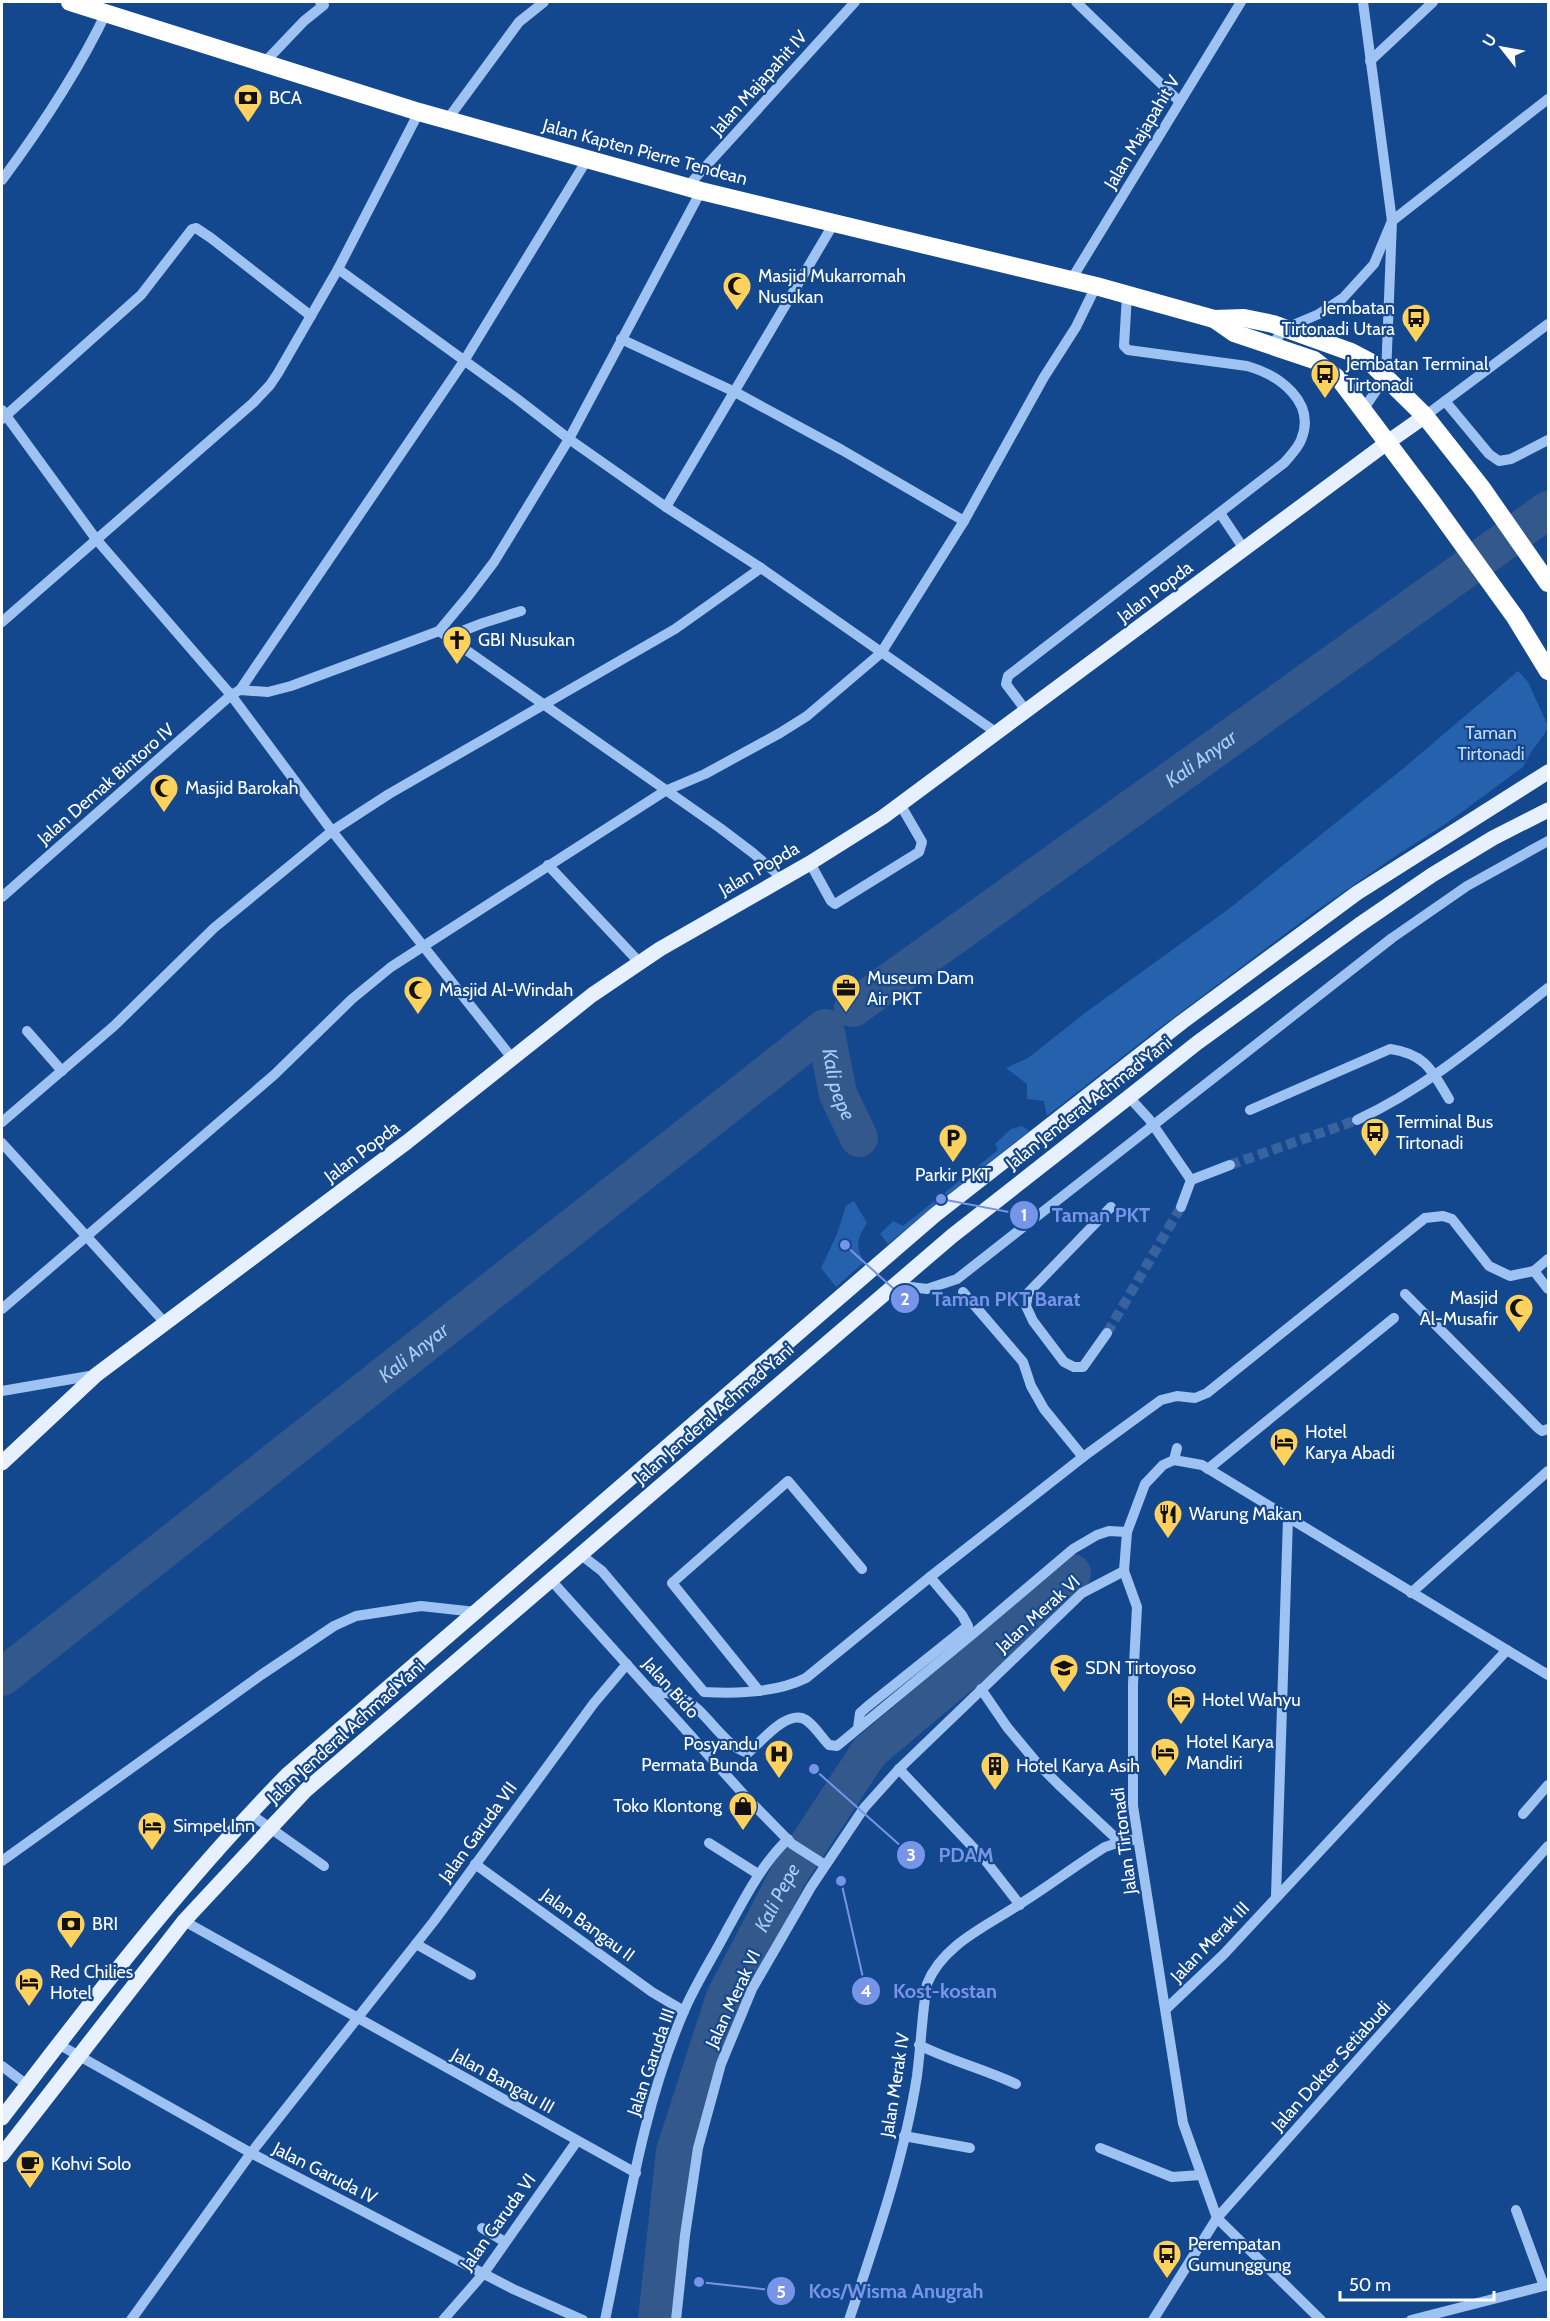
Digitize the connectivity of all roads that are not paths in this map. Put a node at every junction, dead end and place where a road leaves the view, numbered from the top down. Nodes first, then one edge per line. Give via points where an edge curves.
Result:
1 (70, 2) edge
2 (544, 2) edge
3 (855, 2) edge
4 (1076, 2) edge
5 (1241, 2) edge
6 (1363, 2) edge
7 (1433, 2) edge
8 (325, 3) edge
9 (107, 11) junction
10 (1371, 61) junction
11 (263, 64) junction
12 (1548, 99) edge
13 (1179, 101) junction
14 (419, 112) junction
15 (447, 120) junction
16 (588, 158) junction
17 (2, 180) edge
18 (694, 189) junction
19 (1392, 221) junction
20 (834, 223) junction
21 (338, 269) junction
22 (1071, 280) junction
23 (1096, 286) junction
24 (1127, 295) junction
25 (311, 316) junction
26 (1214, 319) junction
27 (1548, 324) edge
28 (1286, 328) junction
29 (621, 339) junction
30 (1271, 345) junction
31 (464, 362) junction
32 (1386, 376) junction
33 (735, 393) junction
34 (1445, 401) junction
35 (1363, 410) junction
36 (3, 415) edge
37 (1425, 416) junction
38 (569, 439) junction
39 (1548, 440) edge
40 (1388, 442) junction
41 (666, 507) junction
42 (1220, 513) junction
43 (964, 521) junction
44 (96, 539) junction
45 (1244, 549) junction
46 (761, 568) junction
47 (1548, 583) edge
48 (521, 611) dead end
49 (2, 622) edge
50 (443, 634) junction
51 (881, 653) junction
52 (1548, 671) edge
53 (236, 693) junction
54 (544, 706) junction
55 (1027, 712) junction
56 (997, 733) junction
57 (1548, 772) edge
58 (664, 791) junction
59 (900, 804) junction
60 (1548, 810) edge
61 (332, 831) junction
62 (1548, 841) edge
63 (810, 863) junction
64 (548, 865) junction
65 (782, 878) junction
66 (2, 897) edge
67 (423, 947) junction
68 (640, 963) junction
69 (1548, 988) edge
70 (27, 1031) dead end
71 (512, 1058) junction
72 (62, 1071) junction
73 (1435, 1077) junction
74 (1129, 1096) junction
75 (1449, 1099) dead end
76 (1251, 1110) dead end
77 (1357, 1120) tunnel mouth
78 (2, 1122) edge
79 (1154, 1125) junction
80 (2, 1143) edge
81 (1230, 1165) tunnel mouth
82 (1191, 1180) junction
83 (1110, 1207) dead end
84 (1181, 1207) tunnel mouth
85 (86, 1236) junction
86 (1548, 1259) edge
87 (876, 1266) junction
88 (1534, 1271) junction
89 (895, 1285) junction
90 (1548, 1289) edge
91 (963, 1292) dead end
92 (1405, 1294) dead end
93 (2, 1309) edge
94 (1394, 1318) dead end
95 (166, 1324) junction
96 (1107, 1333) tunnel mouth
97 (96, 1375) junction
98 (2, 1391) edge
99 (722, 1400) junction
100 (736, 1421) junction
101 (1548, 1429) edge
102 (1178, 1448) dead end
103 (1083, 1457) junction
104 (1174, 1460) junction
105 (2, 1463) edge
106 (1208, 1469) junction
107 (1548, 1472) edge
108 (1288, 1518) junction
109 (1128, 1532) junction
110 (580, 1554) junction
111 (862, 1569) dead end
112 (1124, 1571) junction
113 (930, 1577) junction
114 (550, 1579) junction
115 (1411, 1593) junction
116 (476, 1612) junction
117 (1508, 1650) junction
118 (627, 1664) junction
119 (1548, 1675) edge
120 (981, 1689) junction
121 (652, 1691) junction
122 (759, 1691) junction
123 (858, 1728) junction
124 (898, 1769) junction
125 (1548, 1785) edge
126 (249, 1813) junction
127 (1523, 1814) dead end
128 (270, 1828) junction
129 (1138, 1839) junction
130 (1120, 1842) junction
131 (709, 1843) dead end
132 (793, 1844) junction
133 (1547, 1849) edge
134 (2, 1861) edge
135 (475, 1864) junction
136 (825, 1865) junction
137 (324, 1866) dead end
138 (758, 1874) junction
139 (1276, 1896) junction
140 (1020, 1905) junction
141 (184, 1921) junction
142 (416, 1944) junction
143 (471, 1975) dead end
144 (1166, 2009) junction
145 (684, 2011) junction
146 (355, 2018) junction
147 (58, 2044) junction
148 (919, 2045) junction
149 (76, 2056) junction
150 (2, 2066) edge
151 (1016, 2084) dead end
152 (27, 2085) junction
153 (2, 2118) edge
154 (904, 2136) junction
155 (577, 2141) junction
156 (970, 2148) dead end
157 (1100, 2148) dead end
158 (251, 2153) junction
159 (2, 2155) edge
160 (636, 2174) junction
161 (1202, 2175) junction
162 (1516, 2210) dead end
163 (1217, 2218) junction
164 (482, 2228) dead end
165 (505, 2242) junction
166 (484, 2273) junction
167 (1546, 2285) edge
168 (132, 2319) edge
169 (443, 2319) edge
170 (583, 2319) edge
171 (605, 2319) edge
172 (676, 2319) edge
173 (849, 2319) edge
174 (1154, 2319) edge
175 (1321, 2319) edge
176 (1411, 2319) edge

1 - 9 highway, Jalan Kapten Pierre Tendean
2 - 15 street via 519,22
3 - 18 street, Jalan Majapahit IV
4 - 13 street
5 - 13 street, Jalan Majapahit V
6 - 10 street
7 - 10 street
8 - 11 street
9 - 11 highway, Jalan Kapten Pierre Tendean
9 - 17 street via 84,58 40,129
10 - 19 street
11 - 14 highway, Jalan Kapten Pierre Tendean
12 - 19 street
13 - 22 street, Jalan Majapahit V
14 - 15 highway, Jalan Kapten Pierre Tendean
14 - 21 street
15 - 16 highway, Jalan Kapten Pierre Tendean
16 - 18 highway, Jalan Kapten Pierre Tendean
16 - 31 street, Jalan Demak Bintoro IV
18 - 20 highway, Jalan Kapten Pierre Tendean
18 - 29 street, Jalan Majapahit IV
19 - 28 street via 1374,264 1343,298
19 - 32 street
20 - 22 highway, Jalan Kapten Pierre Tendean
20 - 33 street
21 - 25 street
21 - 31 street
22 - 23 highway, Jalan Kapten Pierre Tendean
23 - 24 highway, Jalan Kapten Pierre Tendean
23 - 43 street
24 - 26 highway, Jalan Kapten Pierre Tendean
24 - 42 street via 1124,346 1128,350 1266,371 1285,383 1302,407 1305,422 1301,441 1284,463
25 - 36 street via 211,238 192,229 141,295
25 - 44 street via 261,395
26 - 28 highway, Jalan Kapten Pierre Tendean via 1244,318
26 - 30 highway, Jalan Kapten Pierre Tendean via 1234,333
27 - 34 street, Jalan Popda
28 - 30 street
28 - 32 highway, Jalan Kapten Pierre Tendean via 1351,352
29 - 33 street
29 - 38 street, Jalan Majapahit IV
30 - 35 highway, Jalan Kapten Pierre Tendean via 1328,369
31 - 38 street
31 - 53 street, Jalan Demak Bintoro IV
32 - 35 street
32 - 37 highway, Jalan Kapten Pierre Tendean
33 - 41 street
33 - 43 street
34 - 37 street, Jalan Popda
34 - 39 street via 1499,461
35 - 40 highway, Jalan Kapten Pierre Tendean
36 - 44 street
37 - 40 main road, Jalan Popda
37 - 47 highway, Jalan Kapten Pierre Tendean
38 - 41 street
38 - 50 street, Jalan Majapahit IV via 494,562
40 - 45 main road, Jalan Popda
40 - 52 highway, Jalan Kapten Pierre Tendean via 1533,644
41 - 46 street
42 - 45 street
42 - 55 street via 1008,676 1006,684
43 - 51 street
44 - 49 street
44 - 53 street
45 - 55 main road, Jalan Popda
46 - 51 street
46 - 54 street via 675,629
48 - 50 street
50 - 53 street via 291,686 268,692
50 - 54 street
51 - 56 street
51 - 58 street via 807,716 705,774
53 - 61 street
53 - 66 street, Jalan Demak Bintoro IV
54 - 58 street
54 - 61 street
55 - 56 main road, Jalan Popda
56 - 59 main road, Jalan Popda
57 - 87 main road, Jalan Jenderal Achmad Yani via 1357,892 1221,992 935,1215
58 - 64 street
58 - 65 street via 720,828
59 - 63 main road, Jalan Popda
59 - 63 street via 922,842 919,852 836,904
60 - 74 main road, Jalan Jenderal Achmad Yani via 1432,875
61 - 67 street
61 - 72 street via 214,928
62 - 79 street via 1429,910
63 - 65 main road, Jalan Popda
64 - 67 street
64 - 68 street
65 - 68 main road, Jalan Popda
67 - 71 street
67 - 85 street via 352,999 273,1075
68 - 71 main road, Jalan Popda
69 - 73 street
70 - 72 street
71 - 95 main road, Jalan Popda
72 - 78 street
73 - 75 street
73 - 76 street via 1421,1058 1408,1051 1390,1049
73 - 77 street
74 - 79 street
74 - 89 main road, Jalan Jenderal Achmad Yani
79 - 82 street
79 - 89 street via 957,1279 927,1289
80 - 85 street
81 - 82 street
82 - 84 street
83 - 96 street via 1028,1293 1026,1306 1064,1362 1074,1368 1083,1367 1090,1360
85 - 93 street
85 - 95 street
86 - 88 street
87 - 89 main road
87 - 99 main road, Jalan Jenderal Achmad Yani
88 - 90 street
88 - 103 street via 1510,1276 1489,1266 1452,1219 1425,1218 1207,1393 1195,1398 1177,1396 1161,1400
89 - 100 main road, Jalan Jenderal Achmad Yani
91 - 103 street via 1023,1362 1044,1409
92 - 101 street via 1538,1428
94 - 106 street
95 - 97 main road, Jalan Popda
97 - 98 street
97 - 105 main road, Jalan Popda
99 - 100 main road
99 - 116 main road, Jalan Jenderal Achmad Yani
100 - 110 main road, Jalan Jenderal Achmad Yani
102 - 104 street
103 - 113 street
104 - 106 street
104 - 109 street, Jalan Tirtonadi via 1163,1465 1145,1484
106 - 108 street
107 - 115 street
108 - 115 street
108 - 139 street
109 - 112 street, Jalan Tirtonadi
109 - 123 street via 1109,1531 1073,1549
110 - 114 main road, Jalan Jenderal Achmad Yani
110 - 122 street via 602,1571 704,1692
111 - 122 street via 788,1481 672,1583
112 - 120 street, Jalan Merak VI via 1082,1593
112 - 129 street, Jalan Tirtonadi via 1137,1607 1133,1806
113 - 122 street via 806,1678
113 - 123 street via 968,1626 860,1713
114 - 118 street, Jalan Bido
114 - 128 main road, Jalan Jenderal Achmad Yani via 306,1790
115 - 117 street
116 - 126 main road, Jalan Jenderal Achmad Yani via 286,1775
116 - 134 street via 421,1606 356,1616 334,1626
117 - 119 street
117 - 139 street, Jalan Merak III
118 - 121 street, Jalan Bido
118 - 135 street, Jalan Garuda VII
120 - 124 street, Jalan Merak VI
120 - 130 street via 1037,1762
121 - 123 street via 679,1696 738,1749 748,1753 783,1721 806,1720 829,1745 837,1746
121 - 132 street, Jalan Bido
124 - 136 street, Jalan Merak VI via 864,1808
124 - 140 street via 991,1867
125 - 127 street
126 - 128 street
126 - 147 main road, Jalan Jenderal Achmad Yani via 162,1911
128 - 137 street
128 - 141 main road, Jalan Jenderal Achmad Yani
129 - 130 street
129 - 144 street, Jalan Tirtonadi
130 - 140 street, Jalan Merak IV via 1105,1847
131 - 138 street
132 - 136 street, Jalan Bido
132 - 138 street, Jalan Garuda III via 774,1852
133 - 163 street, Jalan Dokter Setiabudi
135 - 142 street, Jalan Garuda VII
135 - 145 street, Jalan Bangau II
136 - 172 street, Jalan Merak VI via 752,1989 721,2064 698,2148
138 - 145 street, Jalan Garuda III
139 - 144 street, Jalan Merak III via 1224,1954
140 - 148 street, Jalan Merak IV via 966,1940 932,1970
141 - 146 street, Jalan Bangau III
141 - 149 main road, Jalan Jenderal Achmad Yani
142 - 143 street
142 - 146 street, Jalan Garuda VII
144 - 161 street, Jalan Tirtonadi via 1183,2123
145 - 160 street, Jalan Garuda III via 648,2117
146 - 155 street, Jalan Bangau III
146 - 158 street, Jalan Garuda VII
147 - 149 street, Jalan Garuda IV
147 - 152 main road, Jalan Jenderal Achmad Yani
148 - 151 street
148 - 154 street, Jalan Merak IV
149 - 158 street, Jalan Garuda IV
149 - 159 main road, Jalan Jenderal Achmad Yani
150 - 152 street
152 - 153 main road, Jalan Jenderal Achmad Yani
154 - 156 street
154 - 173 street, Jalan Merak IV via 889,2200
155 - 160 street, Jalan Bangau III
155 - 165 street, Jalan Garuda VI
157 - 161 street via 1172,2177
158 - 166 street, Jalan Garuda IV
158 - 168 street, Jalan Garuda VII
160 - 171 street, Jalan Garuda III
161 - 163 street, Jalan Tirtonadi
162 - 167 street
163 - 174 street, Jalan Dokter Setiabudi
163 - 175 street
164 - 165 street
165 - 166 street, Jalan Garuda VI
166 - 169 street, Jalan Garuda VI
166 - 170 street, Jalan Garuda IV
167 - 176 street

